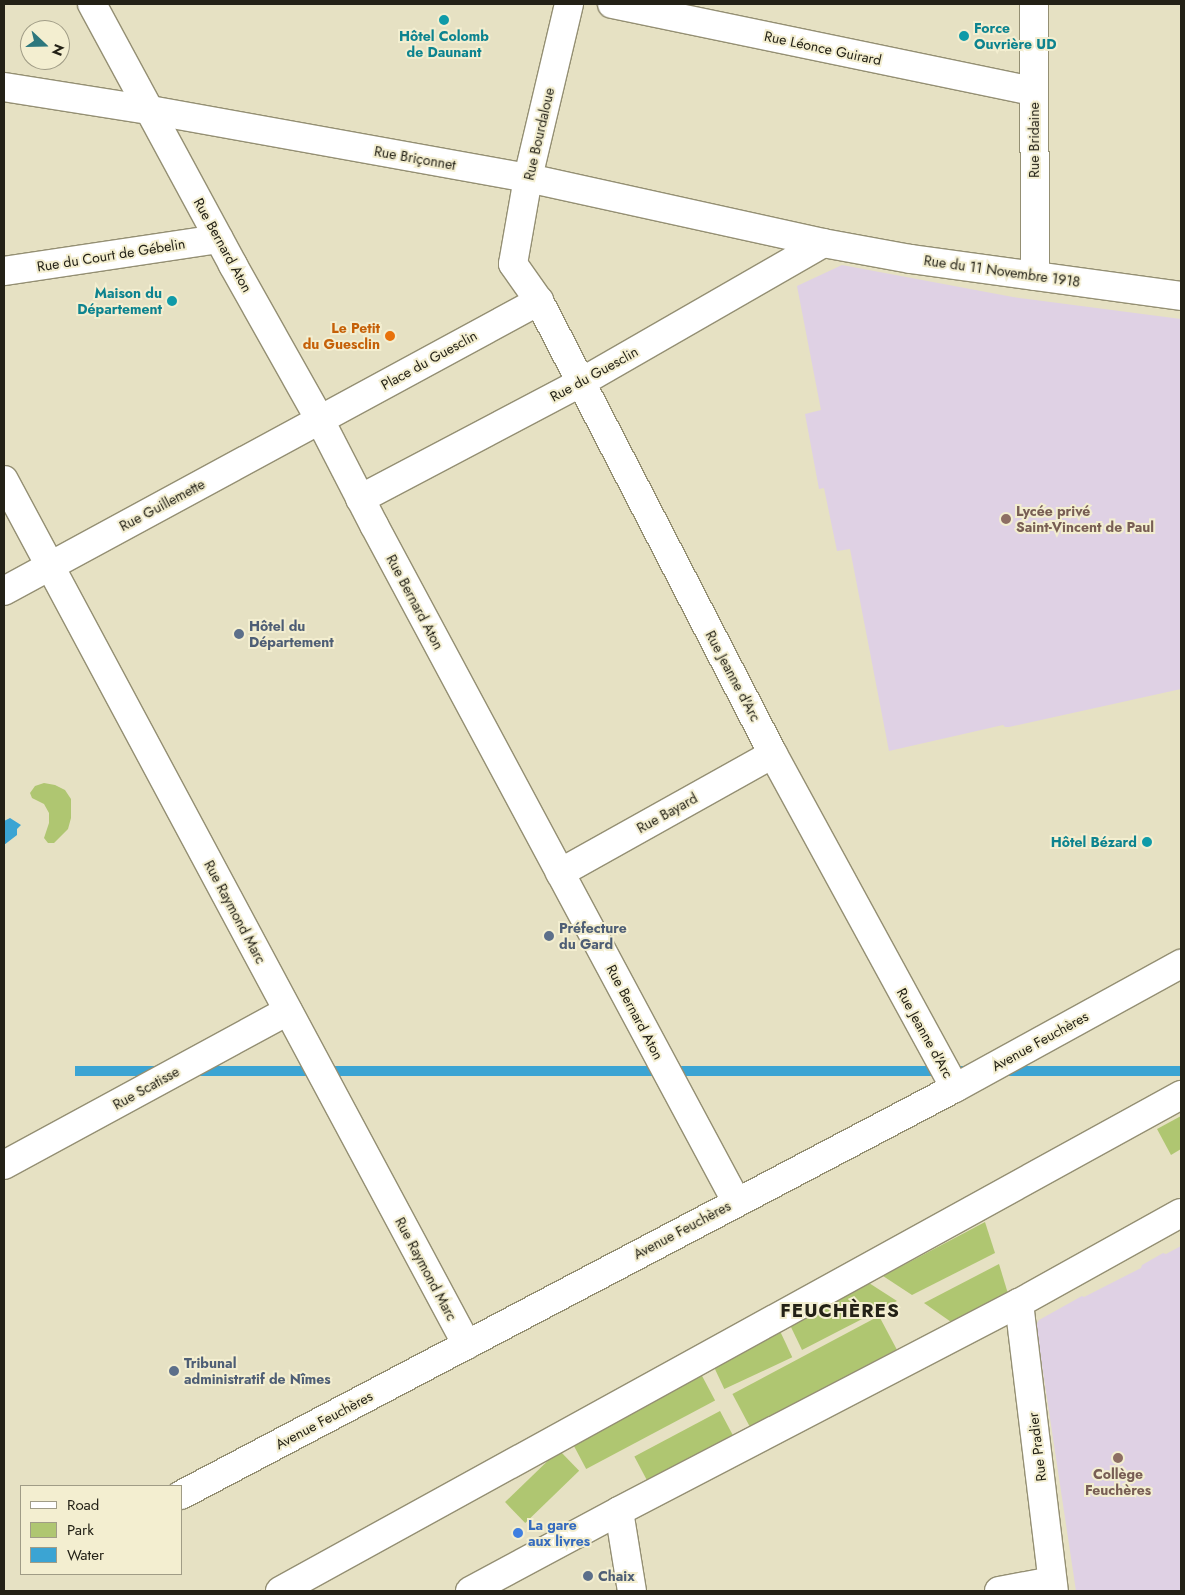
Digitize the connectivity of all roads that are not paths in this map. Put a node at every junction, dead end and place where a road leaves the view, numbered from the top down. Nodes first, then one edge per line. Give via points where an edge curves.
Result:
1 (92, 4) edge
2 (569, 4) edge
3 (612, 4) edge
4 (1034, 4) edge
5 (4, 87) edge
6 (1033, 92) junction
7 (150, 110) junction
8 (528, 178) junction
9 (219, 239) junction
10 (823, 243) junction
11 (513, 264) joint
12 (4, 271) edge
13 (1035, 276) junction
14 (1181, 296) edge
15 (539, 301) junction
16 (580, 383) junction
17 (320, 420) junction
18 (4, 480) edge
19 (360, 499) junction
20 (48, 566) junction
21 (4, 591) edge
22 (773, 754) junction
23 (560, 873) junction
24 (1181, 964) edge
25 (288, 1011) junction
26 (955, 1088) junction
27 (1181, 1095) edge
28 (4, 1166) edge
29 (736, 1201) junction
30 (1181, 1213) edge
31 (1019, 1303) junction
32 (467, 1345) junction
33 (182, 1494) edge
34 (619, 1511) junction
35 (1053, 1586) edge
36 (280, 1591) edge
37 (470, 1591) edge
38 (632, 1591) edge
39 (999, 1591) edge

1 - 7 street, Rue Bernard Aton
2 - 8 street, Rue Bourdaloue
3 - 6 street, Rue Léonce Guirard
4 - 6 street, Rue Bridaine
5 - 7 street, Rue Briçonnet
6 - 13 street, Rue Bridaine
7 - 8 street, Rue Briçonnet
7 - 9 street, Rue Bernard Aton
8 - 10 street, Rue Briçonnet
8 - 11 street, Rue Bourdaloue
9 - 12 street, Rue du Court de Gébelin
9 - 17 street, Rue Bernard Aton
10 - 13 street, Rue du 11 Novembre 1918
10 - 16 street, Rue du Guesclin
11 - 15 street, Rue Jeanne d'Arc
13 - 14 street, Rue du 11 Novembre 1918
15 - 16 street, Rue Jeanne d'Arc
15 - 17 street, Place du Guesclin
16 - 19 street, Rue du Guesclin
16 - 22 street, Rue Jeanne d'Arc
17 - 19 street, Rue Bernard Aton
17 - 20 street, Rue Guillemette
18 - 20 street, Rue Raymond Marc
19 - 23 street, Rue Bernard Aton
20 - 21 street, Rue Guillemette
20 - 25 street, Rue Raymond Marc
22 - 23 street, Rue Bayard
22 - 26 street, Rue Jeanne d'Arc
23 - 29 street, Rue Bernard Aton
24 - 26 street, Avenue Feuchères
25 - 28 street, Rue Scatisse
25 - 32 street, Rue Raymond Marc
26 - 29 street, Avenue Feuchères
27 - 36 street
29 - 32 street, Avenue Feuchères
30 - 31 street
31 - 34 street
31 - 35 street, Rue Pradier
32 - 33 street, Avenue Feuchères
34 - 37 street
34 - 38 street
35 - 39 street

